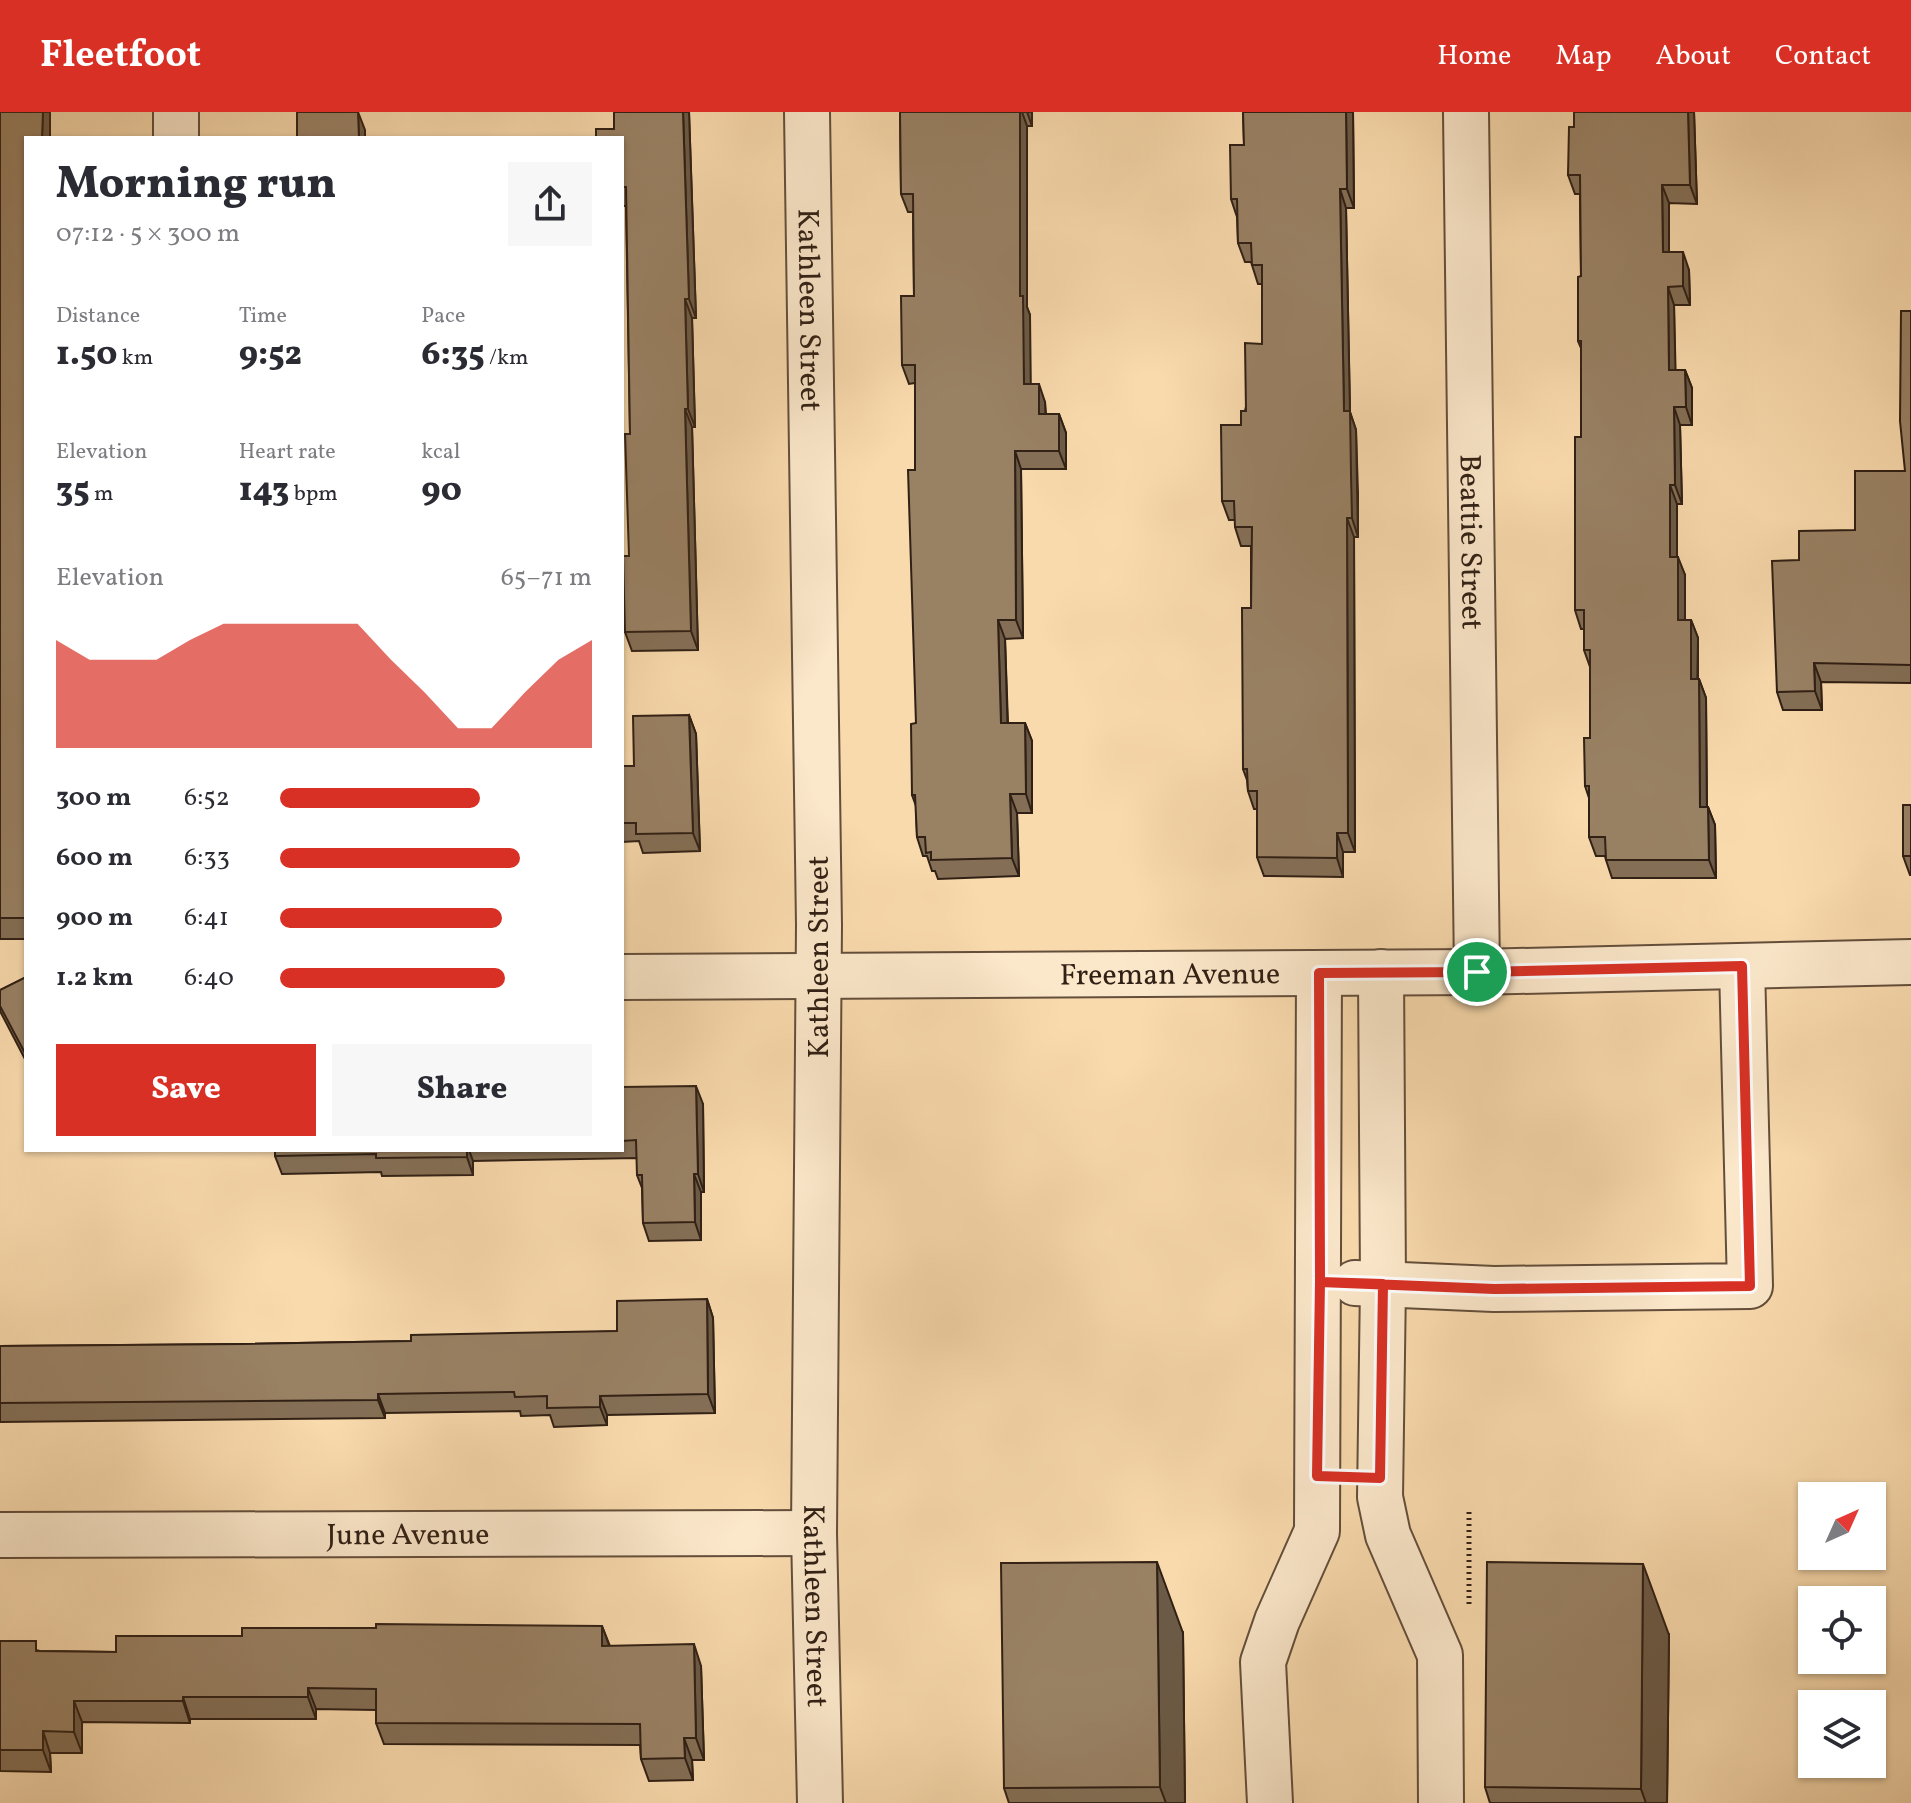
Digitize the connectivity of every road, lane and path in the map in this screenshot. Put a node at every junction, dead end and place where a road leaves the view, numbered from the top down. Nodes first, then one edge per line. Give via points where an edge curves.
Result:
1 (176, 112) edge
2 (807, 112) edge
3 (1466, 112) edge
4 (176, 136) edge
5 (1911, 962) edge
6 (1742, 966) junction
7 (1381, 972) junction
8 (1477, 972) junction
9 (1319, 973) junction
10 (819, 976) junction
11 (624, 977) edge
12 (1320, 1282) junction
13 (1383, 1284) junction
14 (1317, 1476) junction
15 (1380, 1478) junction
16 (814, 1533) junction
17 (0, 1535) edge
18 (820, 1803) edge
19 (1270, 1803) edge
20 (1441, 1803) edge

1 - 4 street
2 - 10 street, Kathleen Street
3 - 8 street, Beattie Street
5 - 6 street, Freeman Avenue
6 - 8 street, Freeman Avenue
6 - 13 street via 1750,1286 1494,1289
7 - 8 street, Freeman Avenue
7 - 9 street, Freeman Avenue
7 - 13 street
9 - 10 street, Freeman Avenue
9 - 12 street
10 - 11 street, Freeman Avenue
10 - 16 street, Kathleen Street
12 - 13 street
12 - 14 street
13 - 15 street
14 - 15 street
14 - 19 street via 1317,1531 1263,1662
15 - 20 street via 1388,1535 1440,1655
16 - 17 street, June Avenue
16 - 18 street, Kathleen Street

